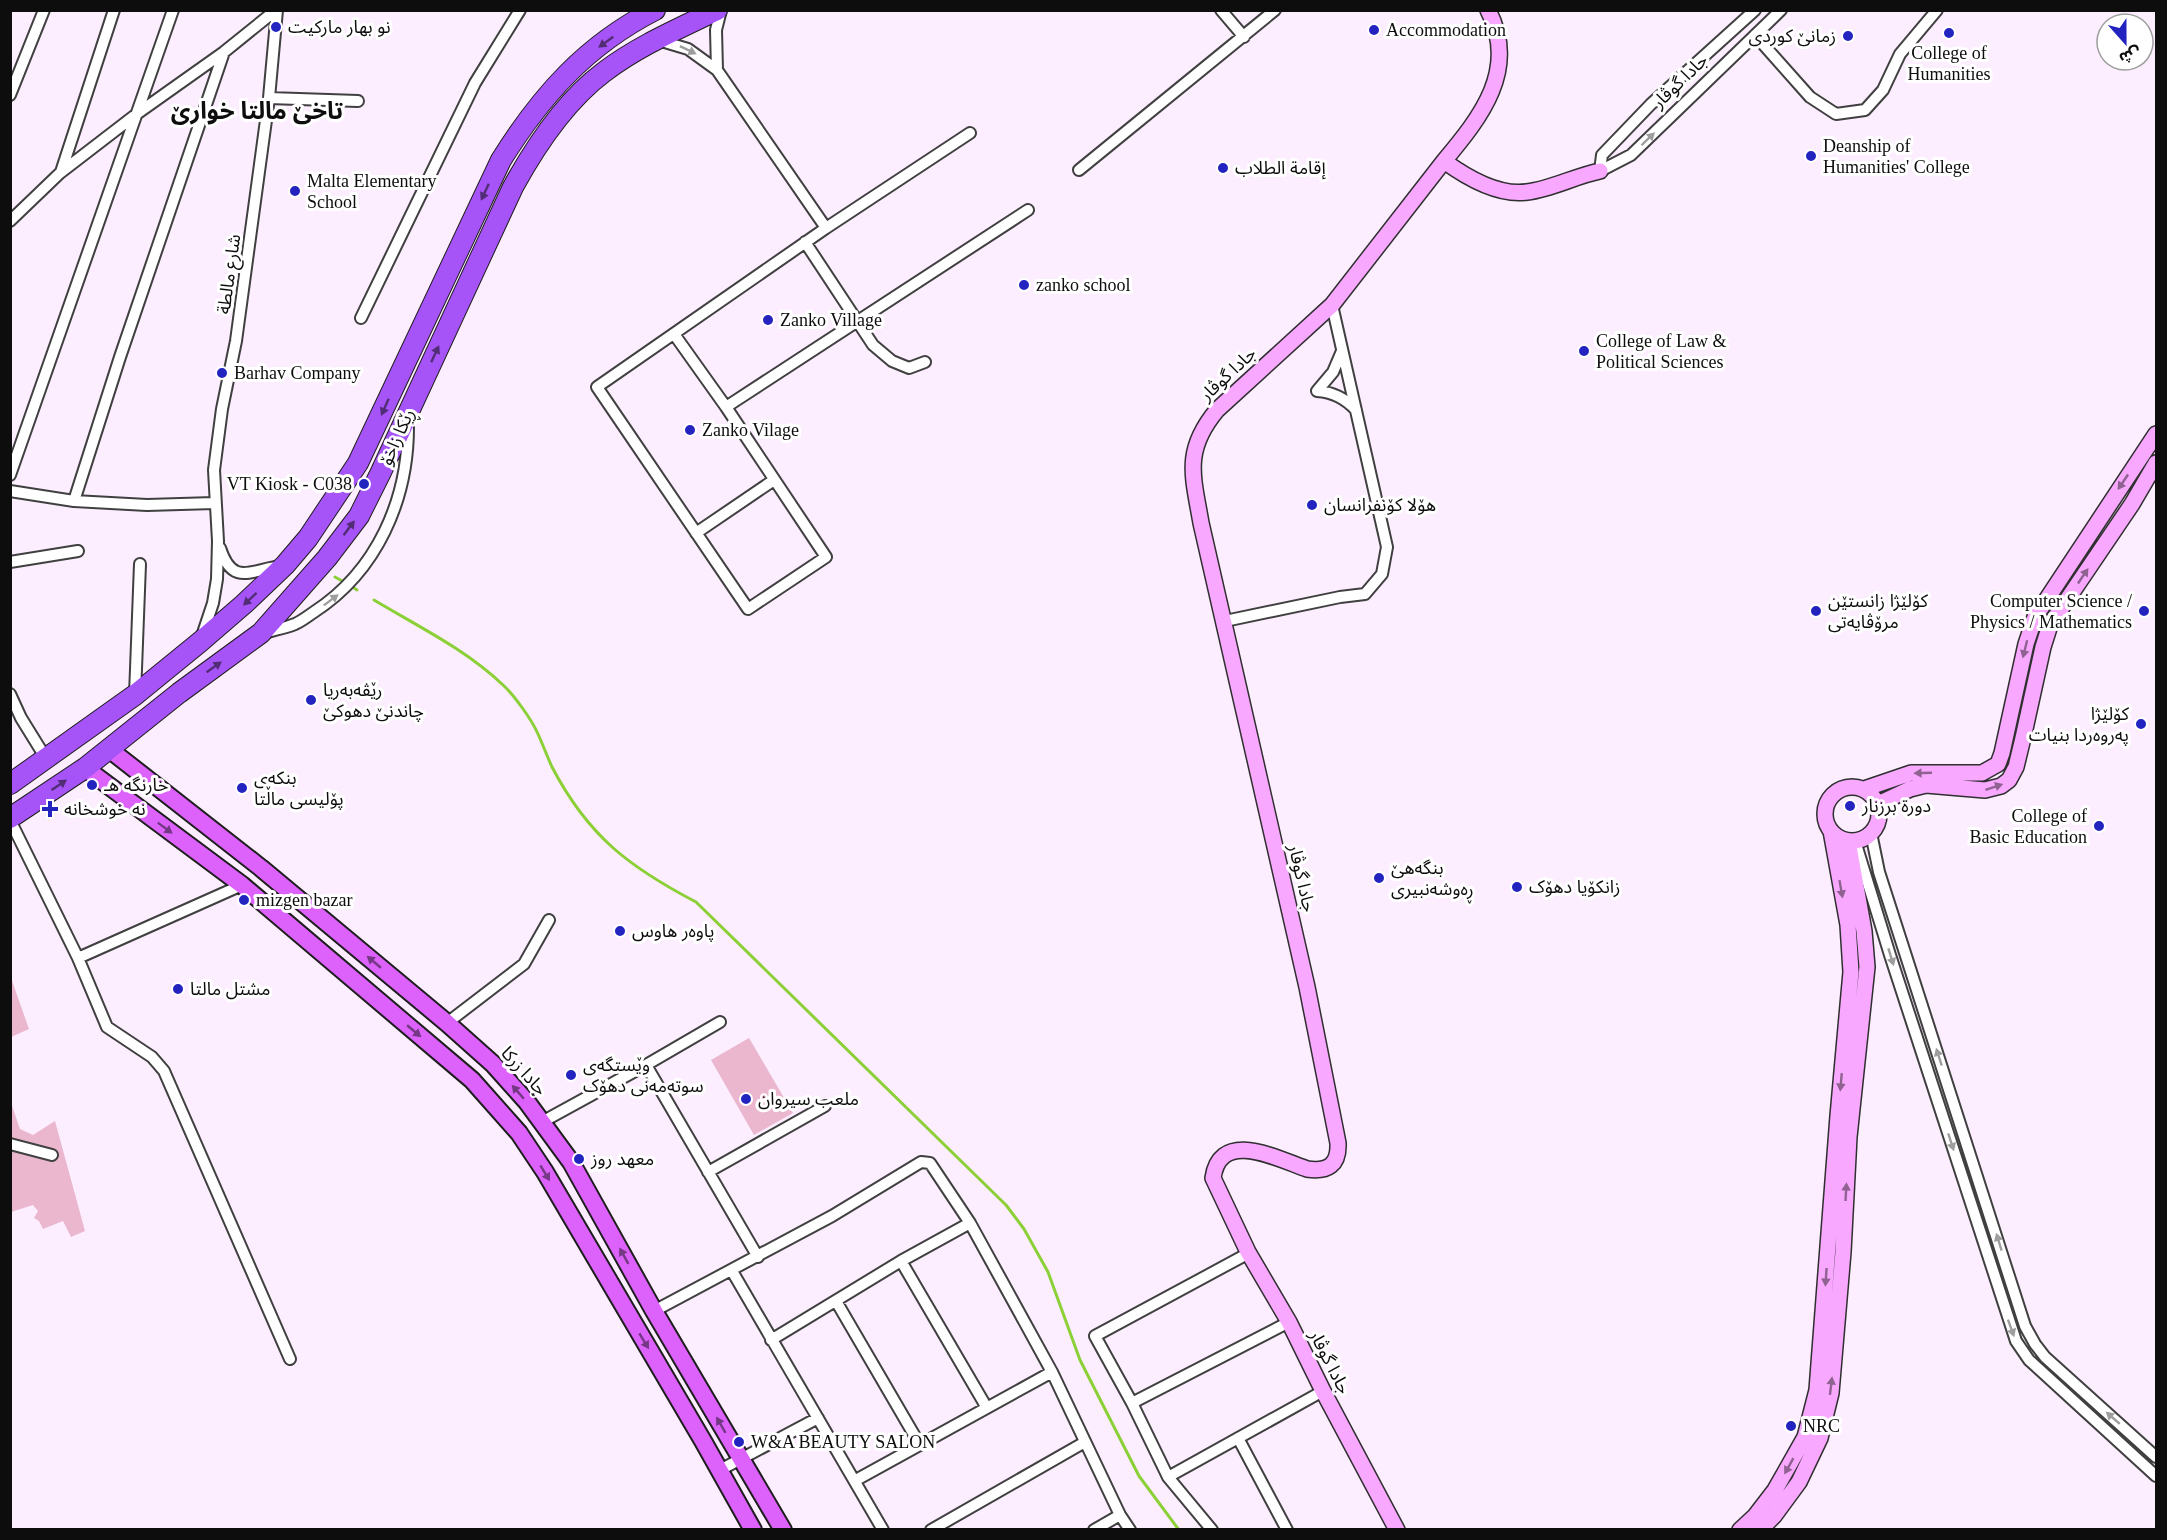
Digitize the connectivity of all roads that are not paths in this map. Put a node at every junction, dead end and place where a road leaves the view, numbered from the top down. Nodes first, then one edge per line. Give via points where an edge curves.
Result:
1 (44, 10) edge
2 (114, 10) edge
3 (173, 10) edge
4 (277, 10) edge
5 (520, 10) edge
6 (719, 10) edge
7 (1221, 10) edge
8 (1275, 10) edge
9 (1488, 10) edge
10 (1755, 10) edge
11 (1781, 10) edge
12 (1937, 10) edge
13 (653, 11) edge
14 (1755, 35) junction
15 (1244, 37) junction
16 (655, 40) junction
17 (224, 52) junction
18 (717, 70) junction
19 (10, 94) edge
20 (269, 98) junction
21 (358, 101) dead end
22 (138, 113) junction
23 (970, 133) dead end
24 (1444, 161) junction
25 (1079, 170) dead end
26 (1600, 171) junction
27 (60, 173) junction
28 (1028, 210) dead end
29 (10, 221) edge
30 (826, 228) junction
31 (805, 242) junction
32 (1332, 305) junction
33 (361, 318) dead end
34 (857, 322) junction
35 (674, 334) junction
36 (1342, 350) junction
37 (926, 362) dead end
38 (726, 407) junction
39 (408, 411) junction
40 (1358, 411) junction
41 (2157, 434) edge
42 (358, 463) junction
43 (2155, 470) edge
44 (380, 474) junction
45 (10, 475) edge
46 (774, 480) junction
47 (10, 491) edge
48 (74, 501) junction
49 (214, 503) junction
50 (696, 532) junction
51 (218, 541) junction
52 (78, 551) dead end
53 (10, 562) edge
54 (140, 564) dead end
55 (285, 565) junction
56 (1223, 626) junction
57 (261, 633) junction
58 (200, 642) junction
59 (135, 695) junction
60 (11, 700) edge
61 (109, 748) junction
62 (46, 760) junction
63 (125, 762) junction
64 (85, 768) junction
65 (105, 782) junction
66 (10, 784) edge
67 (1864, 789) junction
68 (1878, 804) junction
69 (10, 819) edge
70 (1831, 831) junction
71 (1871, 833) junction
72 (1852, 841) junction
73 (242, 885) junction
74 (549, 920) dead end
75 (78, 958) junction
76 (720, 1022) dead end
77 (447, 1023) junction
78 (646, 1065) junction
79 (825, 1106) dead end
80 (542, 1122) junction
81 (10, 1144) edge
82 (52, 1155) dead end
83 (708, 1172) junction
84 (970, 1223) junction
85 (1250, 1253) junction
86 (758, 1257) junction
87 (901, 1261) junction
88 (732, 1271) junction
89 (836, 1300) junction
90 (654, 1311) junction
91 (1288, 1322) junction
92 (771, 1340) junction
93 (290, 1359) dead end
94 (1052, 1372) junction
95 (1323, 1391) junction
96 (1131, 1403) junction
97 (987, 1408) junction
98 (818, 1418) junction
99 (1239, 1438) junction
100 (1085, 1442) junction
101 (920, 1445) junction
102 (2157, 1457) edge
103 (741, 1460) junction
104 (720, 1470) junction
105 (2157, 1476) edge
106 (1168, 1477) junction
107 (856, 1480) junction
108 (1782, 1494) junction
109 (1120, 1515) junction
110 (953, 1518) junction
111 (753, 1530) edge
112 (783, 1530) edge
113 (883, 1530) edge
114 (931, 1530) edge
115 (959, 1530) edge
116 (1094, 1530) edge
117 (1130, 1530) edge
118 (1212, 1530) edge
119 (1287, 1530) edge
120 (1397, 1530) edge
121 (1740, 1530) edge
122 (1760, 1530) edge

1 - 19 street
2 - 27 street
3 - 22 street
4 - 17 street
4 - 20 street, شارع مالطة
5 - 33 street via 475,83
6 - 16 highway, ڕێکا زاخۆ
6 - 18 street
7 - 15 street
8 - 15 street
9 - 24 street, جادا گوڤار via 1500,43 1495,82 1482,110
10 - 26 street, جادا گوڤار via 1651,104 1602,155
11 - 14 street, جادا گوڤار
12 - 14 street via 1900,54 1883,90 1865,110 1836,114 1810,97
13 -> 42 highway, ڕێکا زاخۆ via 575,65 521,127 501,160
26 -> 14 street, جادا گوڤار via 1631,155
15 - 25 street
16 -> 18 street via 688,49
39 -> 16 highway, ڕێکا زاخۆ via 532,152 577,96 604,72
17 - 22 street
17 - 48 street
18 - 30 street
20 - 21 street
20 - 49 street, شارع مالطة via 236,341 213,470
22 - 27 street
22 - 45 street
23 - 30 street
24 - 26 street, جادا گوڤار via 1491,186 1524,193
24 - 32 street, جادا گوڤار
27 - 29 street
28 - 34 street
30 - 31 street
31 - 34 street
31 - 35 street
32 - 36 street
32 - 56 street, جادا گوڤار via 1217,410 1196,443 1193,474
34 - 37 street via 873,345 892,361 909,368
34 - 38 street
35 - 38 street
35 - 50 street via 597,387
36 - 40 street
36 - 40 street via 1333,372 1317,391 1335,394
38 - 46 street
39 - 44 highway, ڕێکا زاخۆ
57 -> 39 street via 296,624 335,598 359,575 387,528 405,470
40 - 56 street via 1387,547 1382,574 1365,594 1225,621
41 -> 67 street via 2035,617 1998,764 1982,773 1911,773
42 - 44 highway
42 - 55 highway, ڕێکا زاخۆ via 326,513
68 -> 43 street via 1926,785 1985,790 2009,780 2016,766 2050,625
57 -> 44 highway, ڕێکا زاخۆ via 294,598 358,516
46 - 50 street
46 - 50 street via 826,557 748,609
47 - 48 street
48 - 49 street
49 - 51 street, شارع مالطة
51 - 55 street, شارع مالطة via 225,562 235,572 247,574
51 - 58 street, شارع مالطة via 215,590
52 - 53 street
54 - 59 street
55 -> 58 highway, ڕێکا زاخۆ
56 - 85 street, جادا گوڤار via 1304,977 1339,1154 1335,1162 1317,1171 1244,1149 1227,1153 1221,1159 1214,1167 1213,1178
61 -> 57 highway, ڕێکا زاخۆ
58 - 59 highway, ڕێکا زاخۆ
59 - 62 highway, ڕێکا زاخۆ
60 - 62 street
61 - 63 main road, جادا زرکا
61 - 64 highway, ڕێکا زاخۆ
62 - 66 highway, ڕێکا زاخۆ
63 - 65 main road via 110,764 104,772
77 -> 63 main road, جادا زرکا via 261,868
64 - 65 main road
69 -> 64 highway, ڕێکا زاخۆ
65 -> 73 main road
67 - 68 street
67 - 70 street via 1848,787 1833,794 1825,808
68 - 71 street via 1879,819
69 - 75 street
70 - 72 street via 1838,838
70 -> 108 street via 1848,925 1851,972 1817,1390 1805,1437
71 - 72 street
102 -> 71 street via 2045,1357 2025,1326 1879,872
72 -> 105 street via 2016,1341 2029,1360
108 -> 72 street via 1800,1482 1820,1438 1831,1394 1849,1137 1867,967
73 - 75 street
73 -> 104 main road via 455,1065 505,1114 530,1146
74 - 77 street via 524,964
75 - 93 street via 107,1027 152,1057 164,1071
76 - 78 street
80 -> 77 main road, جادا زرکا via 493,1064
78 - 80 street
78 - 83 street
79 - 83 street
90 -> 80 main road, جادا زرکا via 571,1162
81 - 82 street
83 - 86 street
84 - 86 street via 930,1163 921,1162
84 - 87 street
84 - 94 street
85 - 91 street, جادا گوڤار
85 - 96 street via 1095,1336
86 - 88 street
87 - 89 street
87 - 97 street
88 - 90 street
88 - 92 street
89 - 92 street
89 - 101 street
103 -> 90 main road, جادا زرکا
91 - 95 street, جادا گوڤار
91 - 96 street
92 - 98 street
94 - 97 street
94 - 100 street
95 - 99 street
95 - 120 street, جادا گوڤار
96 - 106 street
97 - 101 street
98 - 103 street
98 - 107 street
99 - 106 street
99 - 119 street
100 - 109 street
100 - 110 street
101 - 107 street
103 - 104 street
103 - 112 main road, جادا زرکا
104 - 111 main road
106 - 118 street
107 - 113 street
108 - 121 street
108 - 122 street
109 - 116 street
109 - 117 street
110 - 114 street
110 - 115 street

